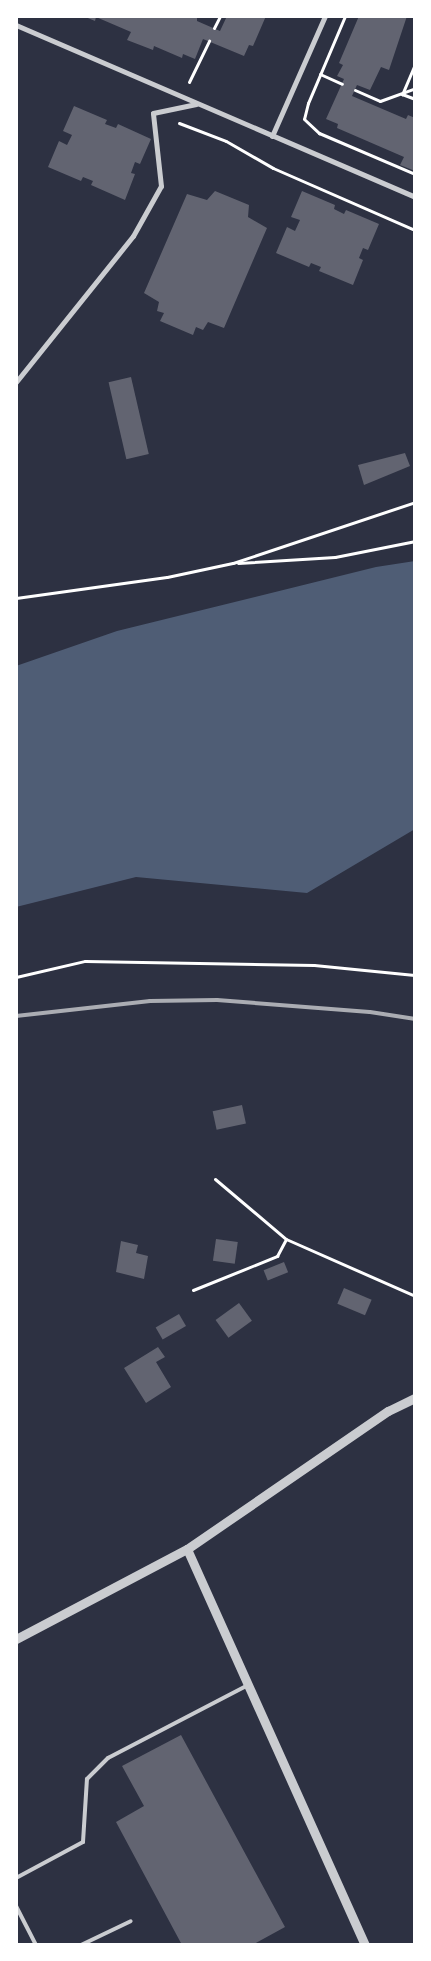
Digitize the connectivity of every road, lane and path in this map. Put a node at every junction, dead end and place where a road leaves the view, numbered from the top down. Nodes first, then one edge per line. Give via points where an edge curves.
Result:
1 (220, 16) edge
2 (325, 16) edge
3 (344, 16) edge
4 (16, 25) edge
5 (214, 28) dead end
6 (209, 41) dead end
7 (415, 64) edge
8 (320, 74) junction
9 (191, 82) dead end
10 (342, 84) dead end
11 (415, 88) edge
12 (355, 90) dead end
13 (402, 94) junction
14 (415, 99) edge
15 (197, 104) junction
16 (152, 113) junction
17 (272, 136) junction
18 (415, 174) edge
19 (415, 197) edge
20 (415, 230) edge
21 (16, 382) edge
22 (415, 502) edge
23 (415, 540) edge
24 (233, 563) junction
25 (16, 598) edge
26 (415, 975) edge
27 (16, 977) edge
28 (215, 1179) dead end
29 (286, 1240) junction
30 (193, 1290) dead end
31 (415, 1296) edge
32 (415, 1398) edge
33 (187, 1549) junction
34 (16, 1639) edge
35 (248, 1685) junction
36 (16, 1878) edge
37 (16, 1906) edge
38 (130, 1921) dead end
39 (36, 1945) edge
40 (81, 1945) edge
41 (365, 1945) edge

1 - 5 path
2 - 17 street
3 - 8 path
4 - 15 street
6 - 9 path
7 - 13 path
8 - 10 path
8 - 18 path via 305,110 304,119 309,126
11 - 13 path
12 - 13 path via 380,101
13 - 14 path
15 - 16 street
15 - 17 street
16 - 20 path via 226,141 273,168
16 - 21 street via 160,186 133,236
17 - 19 street
22 - 24 path
23 - 24 path via 335,557
24 - 25 path via 167,577
26 - 27 path via 314,966 85,962
28 - 29 path
29 - 30 path via 277,1256
29 - 31 path
32 - 33 street via 388,1412
33 - 34 street
33 - 35 street
35 - 36 lane via 108,1758 87,1779 83,1842
35 - 41 street
37 - 39 lane
38 - 40 lane

